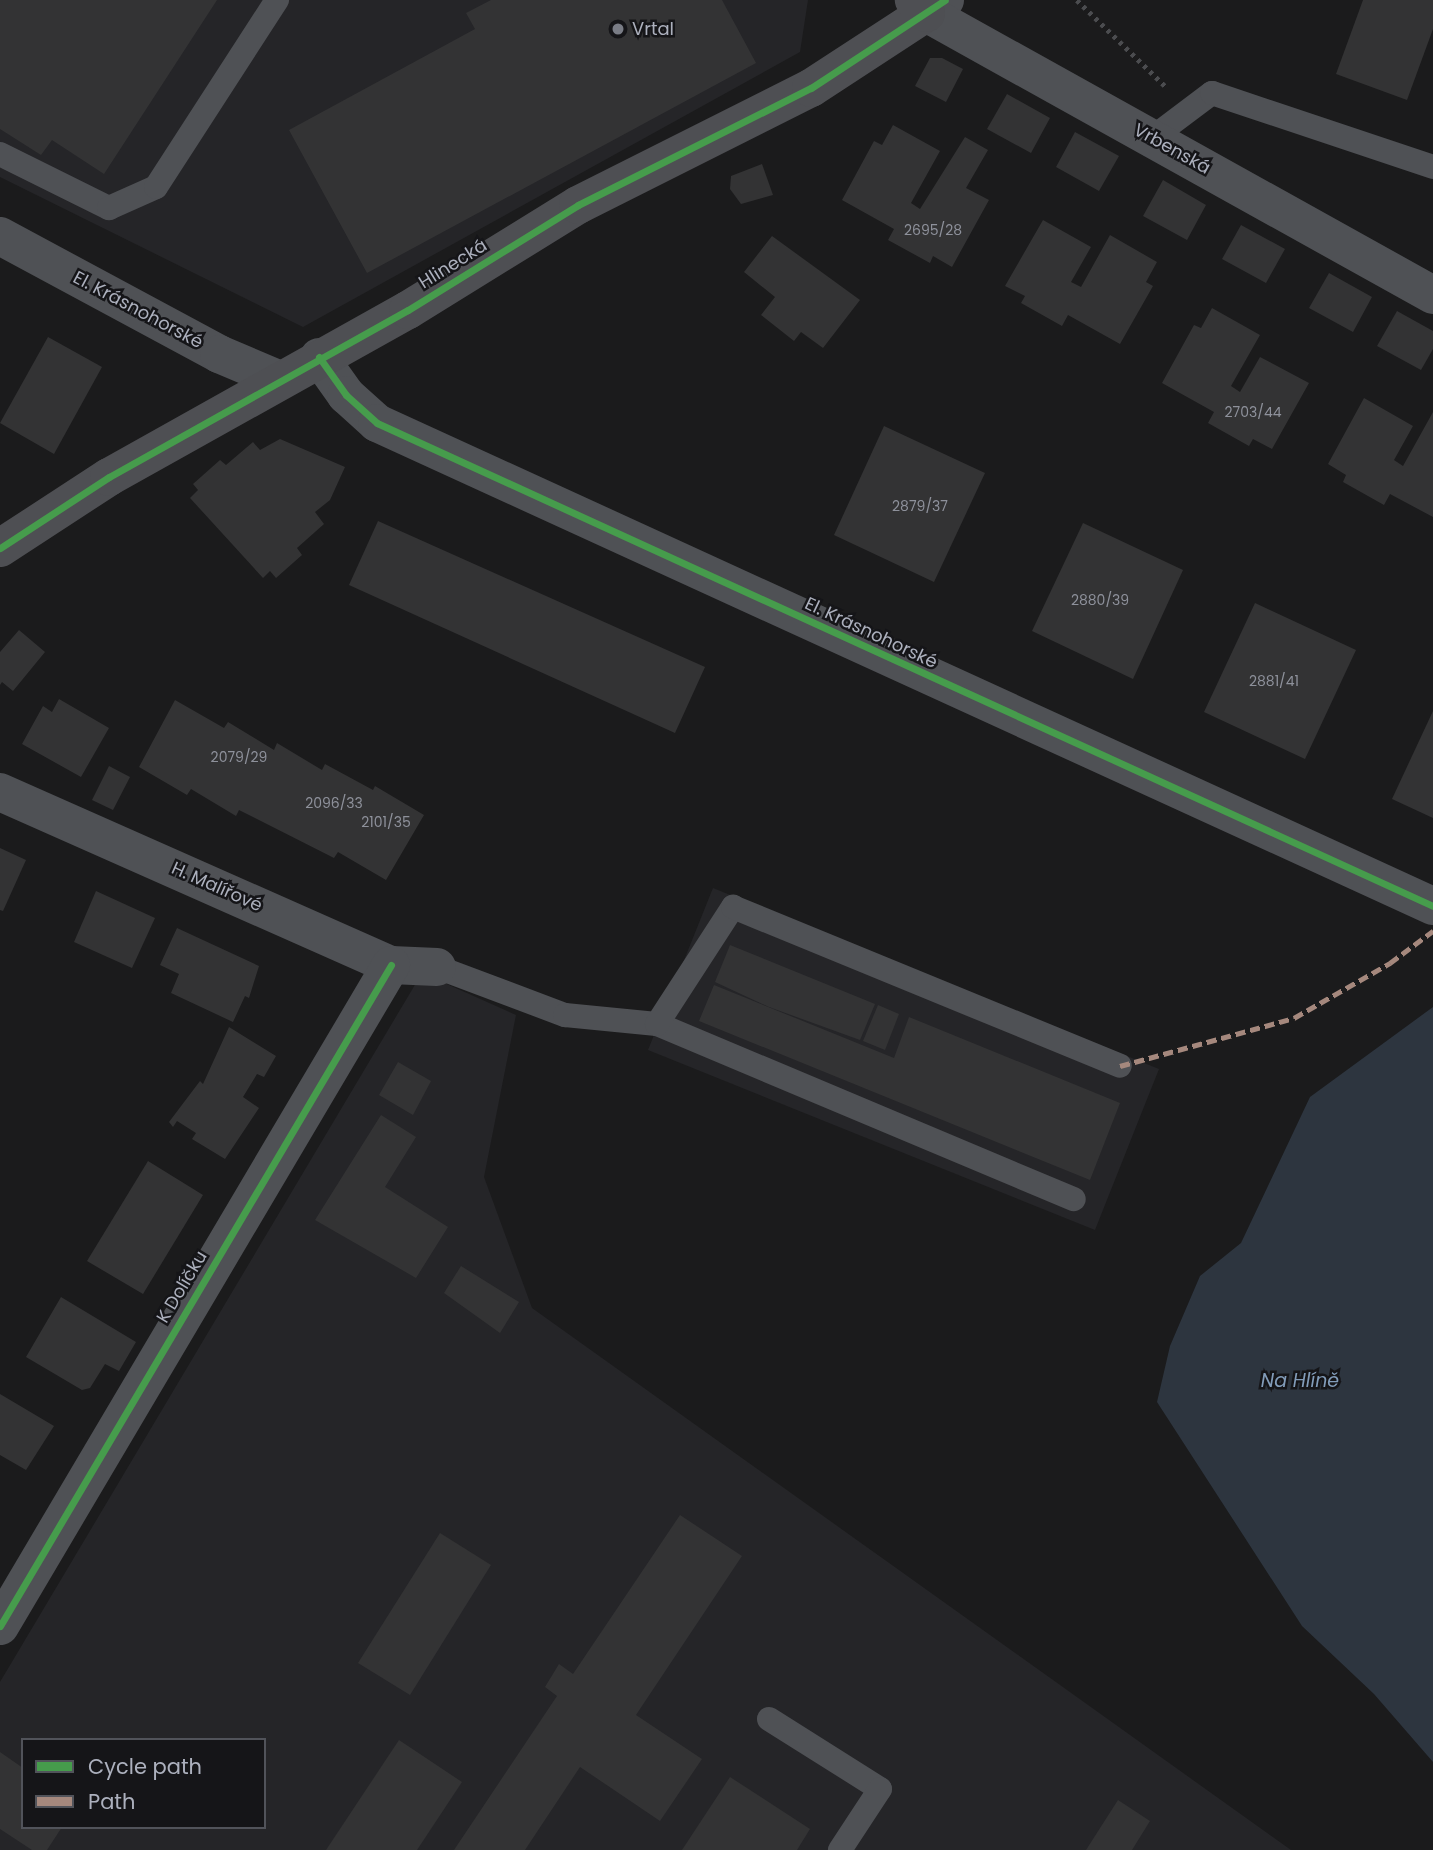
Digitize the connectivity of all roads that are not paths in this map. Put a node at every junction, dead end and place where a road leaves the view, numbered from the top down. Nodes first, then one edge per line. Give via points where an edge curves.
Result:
1 (276, 0) edge
2 (928, 4) edge
3 (1152, 138) junction
4 (0, 154) edge
5 (1433, 167) edge
6 (0, 236) edge
7 (1433, 295) edge
8 (319, 357) junction
9 (278, 379) junction
10 (0, 548) edge
11 (0, 792) edge
12 (1433, 906) edge
13 (391, 965) junction
14 (437, 967) joint
15 (657, 1024) junction
16 (1120, 1066) dead end
17 (1074, 1199) dead end
18 (0, 1626) edge
19 (769, 1719) dead end
20 (839, 1850) edge

1 - 4 lane via 156,187 109,208
2 - 3 street, Vrbenská
2 - 8 street, Hlinecká via 811,88 578,205 408,310
3 - 5 lane via 1212,93
3 - 7 street, Vrbenská
6 - 9 street, El. Krásnohorské via 219,354
8 - 9 street, Hlinecká
8 - 12 street, El. Krásnohorské via 346,395 377,423
9 - 10 street, Hlinecká via 109,477
11 - 13 street, H. Malířové
13 - 14 street, H. Malířové
13 - 18 street, K Dolíčku
14 - 15 lane via 565,1015
15 - 16 lane via 733,907
15 - 17 lane
19 - 20 lane via 880,1789

